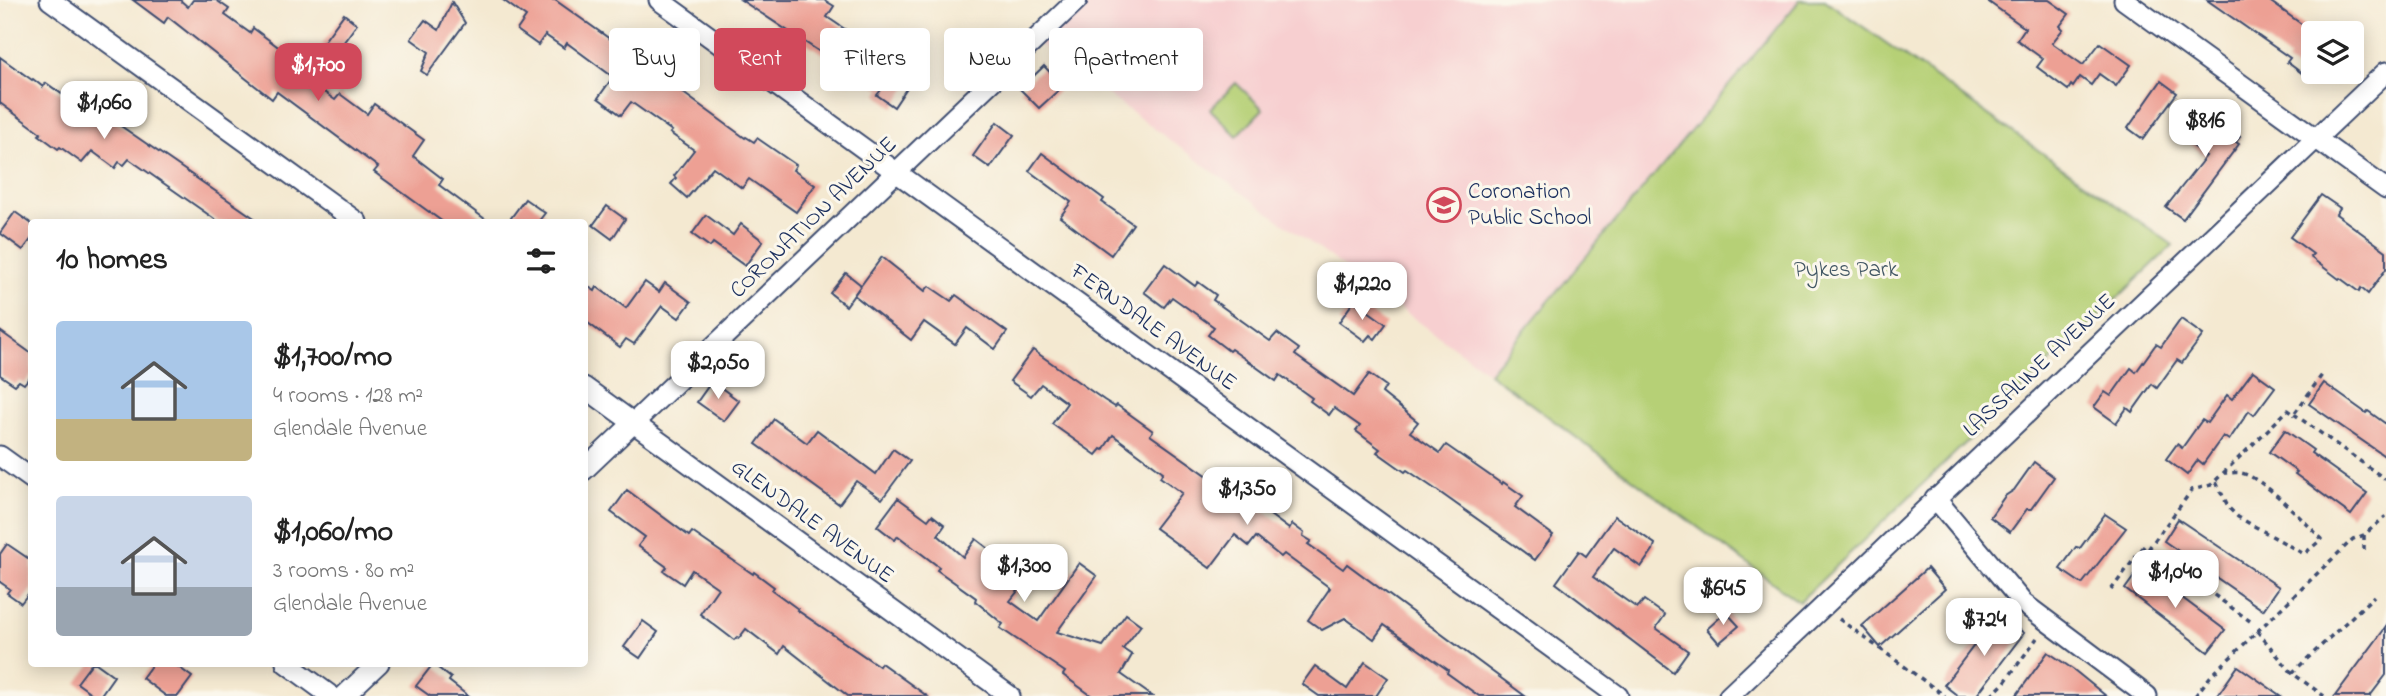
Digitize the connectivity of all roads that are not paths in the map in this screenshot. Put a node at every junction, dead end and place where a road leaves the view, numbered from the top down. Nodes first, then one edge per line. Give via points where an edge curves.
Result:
1 (50, 0) edge
2 (659, 0) edge
3 (1077, 0) edge
4 (2124, 0) edge
5 (2386, 72) edge
6 (2316, 139) junction
7 (897, 173) junction
8 (2386, 189) edge
9 (353, 219) edge
10 (588, 390) edge
11 (634, 423) junction
12 (0, 456) edge
13 (588, 466) edge
14 (28, 476) edge
15 (1935, 498) junction
16 (291, 667) edge
17 (375, 667) edge
18 (331, 696) edge
19 (345, 696) edge
20 (1010, 696) edge
21 (1618, 696) edge
22 (1729, 696) edge
23 (2147, 696) edge

1 - 9 street
2 - 7 street, FERNDALE AVENUE
3 - 7 street, CORONATION AVENUE
4 - 6 street
5 - 6 street, LASSALINE AVENUE
6 - 8 street
6 - 15 street, LASSALINE AVENUE
7 - 11 street, CORONATION AVENUE
7 - 21 street, FERNDALE AVENUE
10 - 11 street, GLENDALE AVENUE
11 - 13 street, CORONATION AVENUE
11 - 20 street, GLENDALE AVENUE
12 - 14 street
15 - 22 street, LASSALINE AVENUE
15 - 23 street via 2023,603
16 - 18 street
17 - 19 street

